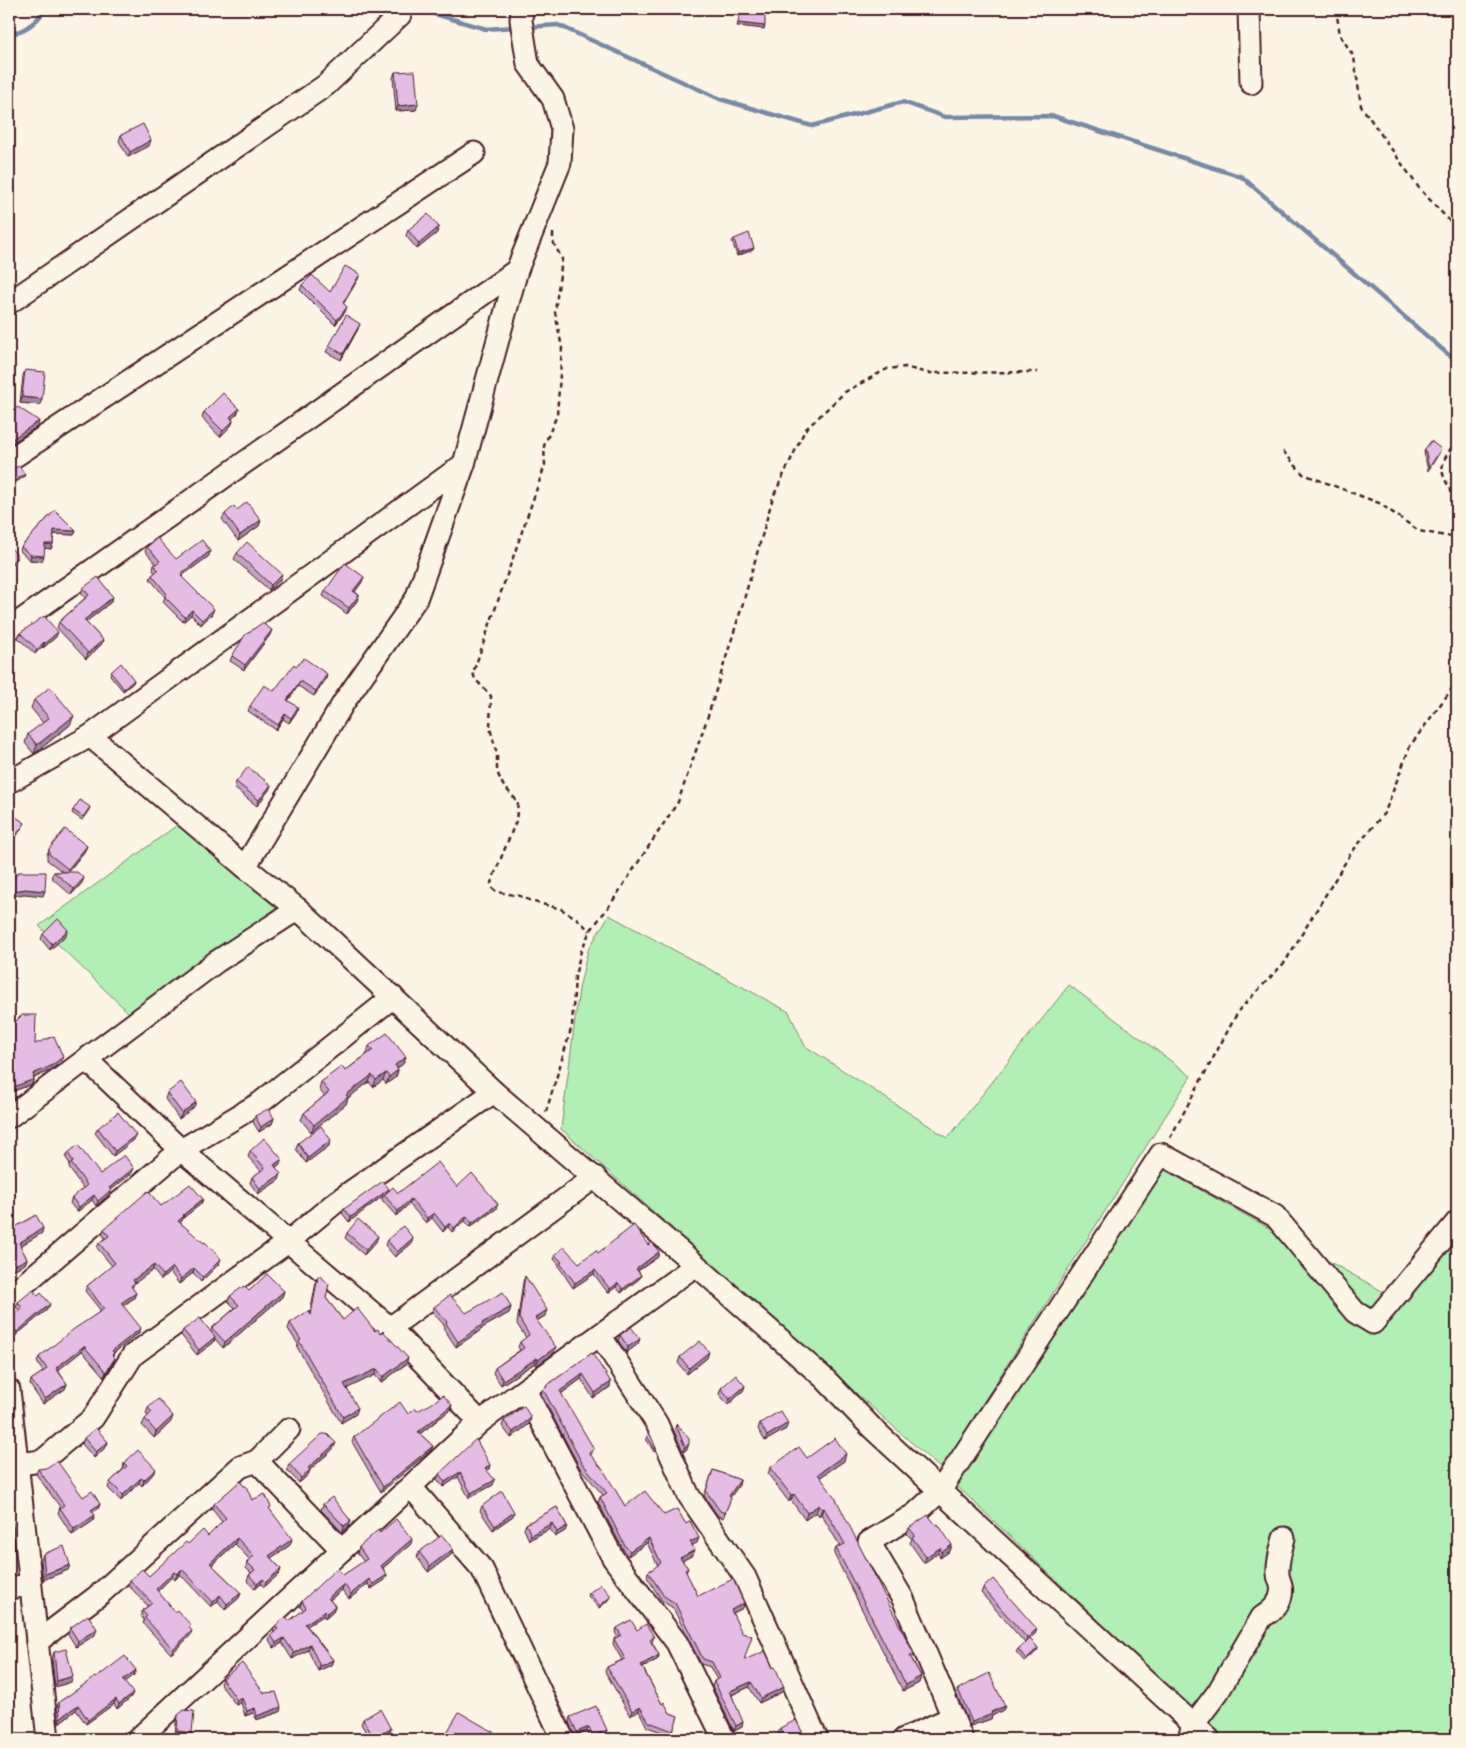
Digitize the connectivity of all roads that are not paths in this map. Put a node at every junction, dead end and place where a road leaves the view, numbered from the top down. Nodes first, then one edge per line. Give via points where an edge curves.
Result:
1 (522, 9) edge
2 (1249, 9) edge
3 (400, 12) edge
4 (1250, 83) dead end
5 (474, 153) dead end
6 (518, 270) junction
7 (9, 303) edge
8 (9, 460) edge
9 (464, 464) junction
10 (9, 629) edge
11 (90, 736) junction
12 (9, 782) edge
13 (245, 867) junction
14 (298, 909) junction
15 (393, 997) junction
16 (86, 1059) junction
17 (494, 1092) junction
18 (9, 1117) edge
19 (182, 1150) junction
20 (595, 1177) junction
21 (1457, 1222) edge
22 (289, 1241) junction
23 (696, 1264) junction
24 (9, 1297) edge
25 (390, 1328) junction
26 (600, 1335) junction
27 (9, 1390) edge
28 (525, 1390) junction
29 (480, 1422) junction
30 (289, 1429) dead end
31 (14, 1454) edge
32 (248, 1464) junction
33 (411, 1487) junction
34 (940, 1491) junction
35 (1284, 1538) dead end
36 (342, 1550) junction
37 (30, 1586) junction
38 (9, 1588) edge
39 (37, 1642) junction
40 (953, 1717) junction
41 (1191, 1732) edge
42 (48, 1739) edge
43 (138, 1739) edge
44 (563, 1739) edge
45 (724, 1739) edge
46 (817, 1739) edge
47 (904, 1739) edge
48 (962, 1739) edge
49 (1209, 1739) edge

1 - 6 street via 528,64 553,99 562,129 560,163
2 - 4 street
3 - 7 street via 326,85
5 - 8 street
6 - 9 street
6 - 10 street
9 - 11 street
9 - 13 street via 416,599 344,702
11 - 12 street
11 - 13 street
13 - 14 street
14 - 15 street
14 - 16 street via 216,962
15 - 17 street
15 - 19 street via 260,1103
16 - 18 street
16 - 19 street
17 - 20 street
17 - 22 street via 336,1202
19 - 22 street
19 - 24 street
20 - 23 street
20 - 25 street
21 - 34 street via 1373,1323 1355,1312 1275,1216 1161,1154
22 - 25 street
22 - 31 street via 134,1356 93,1418 42,1461
23 - 26 street
23 - 34 street via 825,1379
25 - 29 street
26 - 28 street
26 - 46 street via 658,1424 689,1496 745,1577
27 - 31 street
28 - 29 street
28 - 45 street via 613,1558 677,1643
29 - 33 street
30 - 32 street
31 - 37 street
32 - 36 street
32 - 39 street via 100,1594
33 - 36 street
33 - 44 street via 482,1569
34 - 40 street via 915,1514 870,1542 903,1599
34 - 41 street
35 - 41 street via 1278,1561 1282,1598 1271,1612 1262,1617
36 - 43 street
37 - 38 street
37 - 39 street
39 - 42 street
40 - 47 street
40 - 48 street
41 - 49 street

